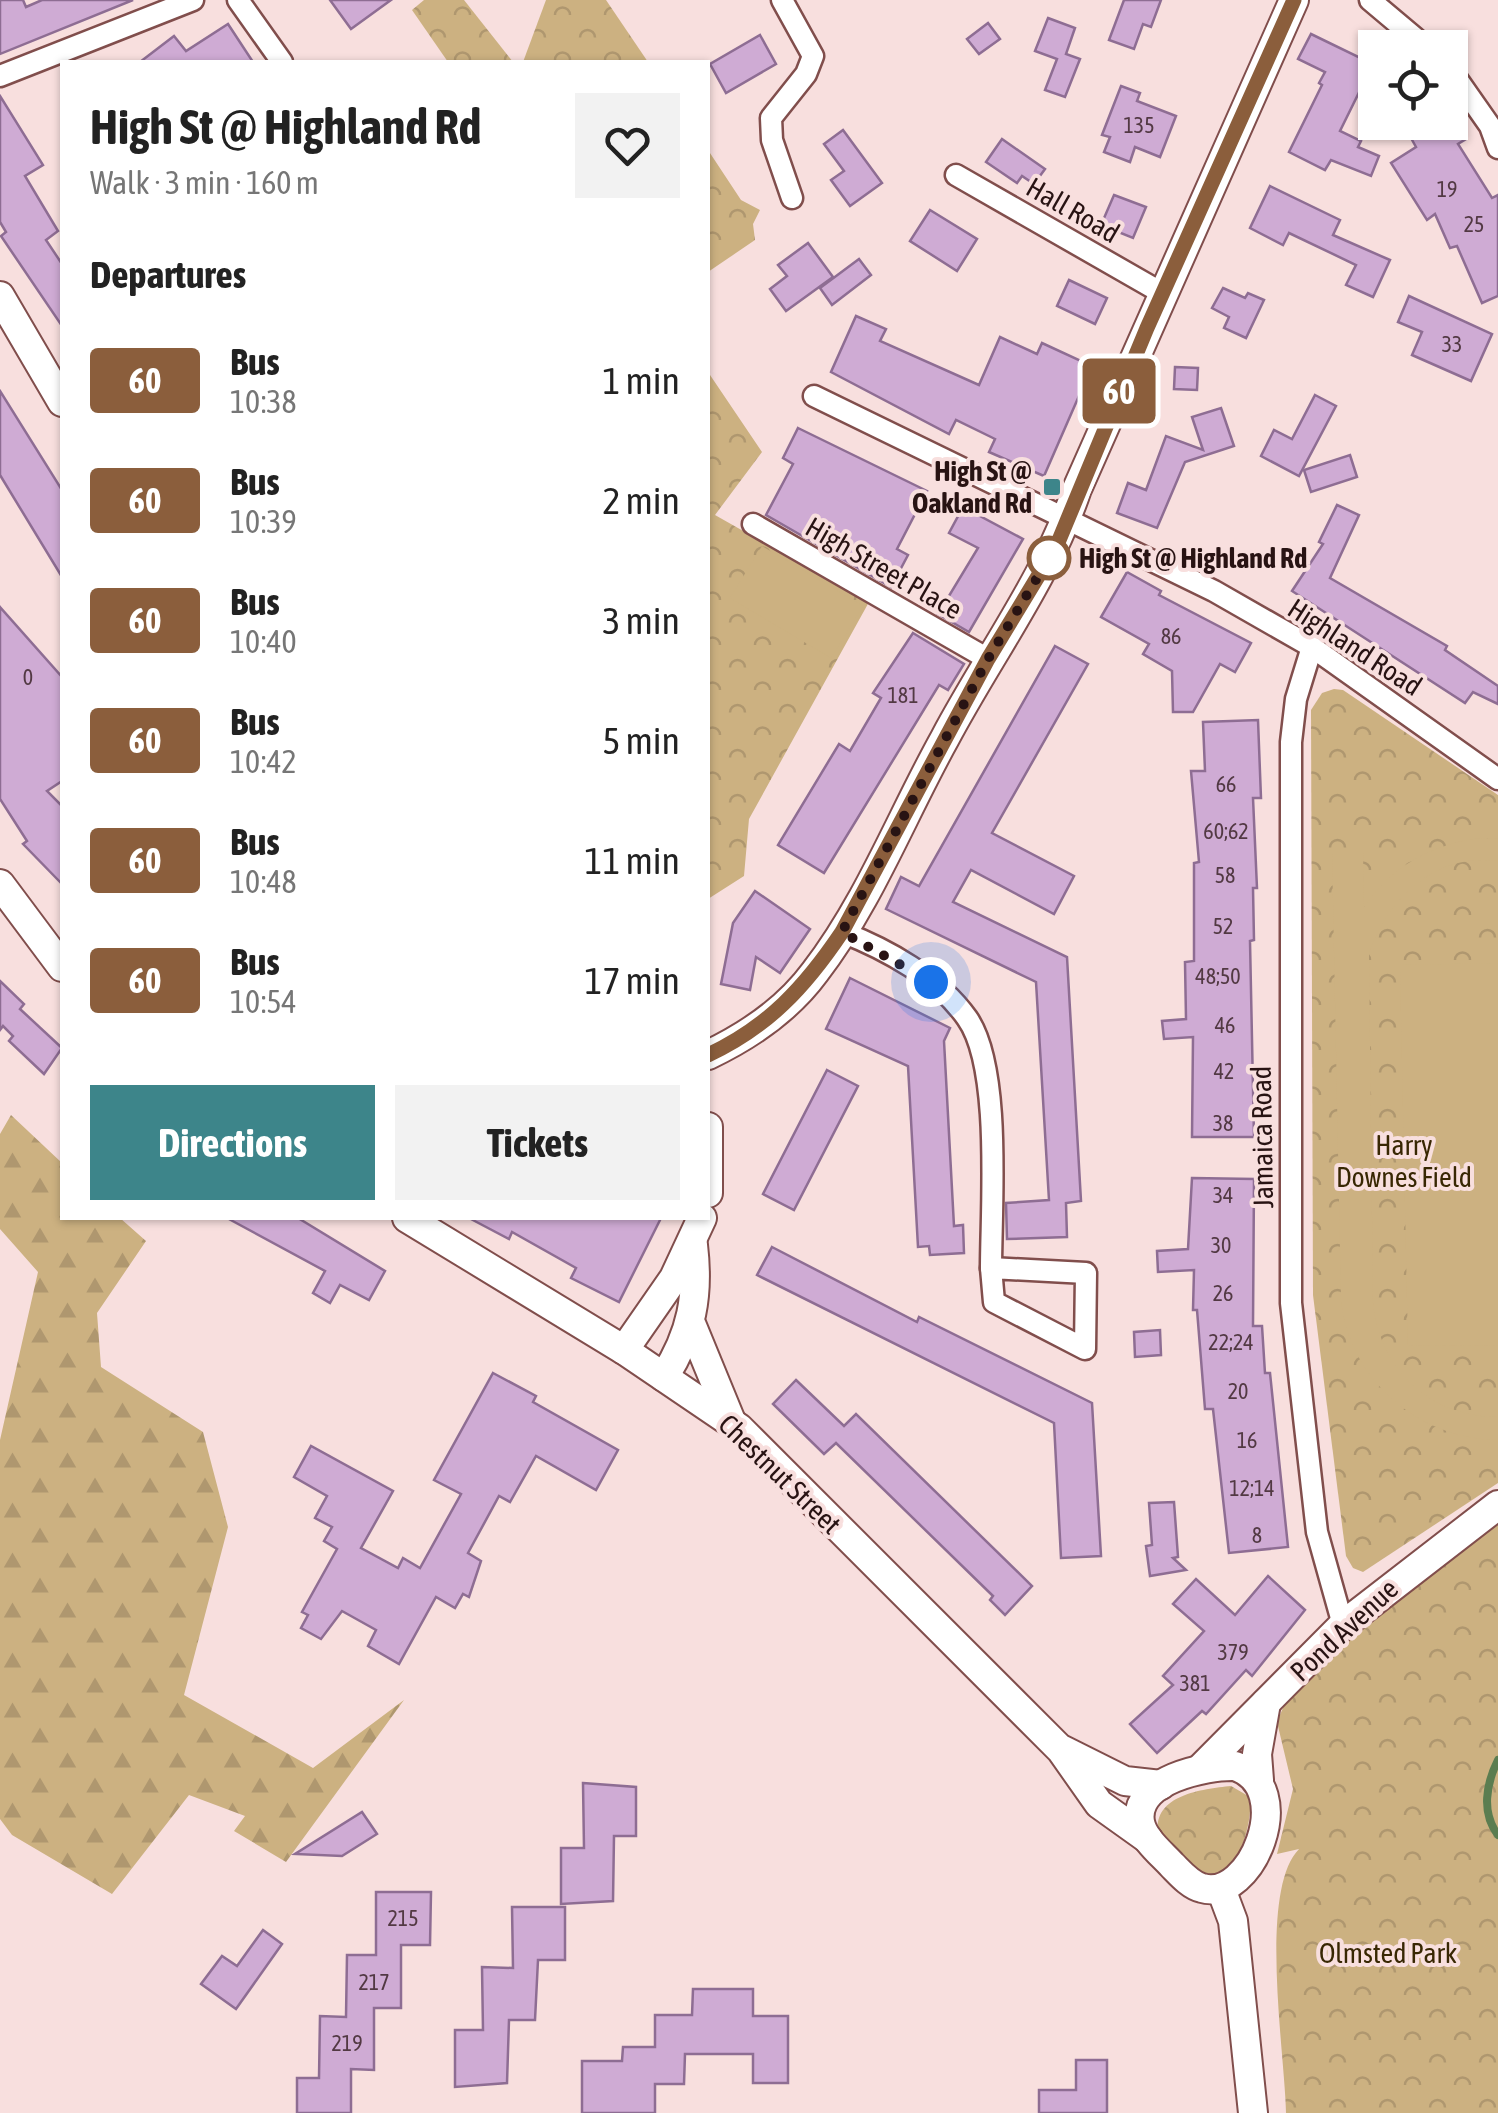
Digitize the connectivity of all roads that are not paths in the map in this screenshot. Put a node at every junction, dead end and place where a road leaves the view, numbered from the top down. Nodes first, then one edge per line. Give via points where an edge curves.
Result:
1 (192, 0) edge
2 (238, 0) edge
3 (782, 0) edge
4 (1294, 0) edge
5 (1370, 0) edge
6 (1406, 30) edge
7 (281, 60) edge
8 (0, 76) edge
9 (1468, 95) edge
10 (1498, 148) edge
11 (956, 175) dead end
12 (792, 198) dead end
13 (1162, 292) junction
14 (0, 296) edge
15 (59, 389) edge
16 (814, 396) dead end
17 (1066, 521) junction
18 (753, 524) dead end
19 (1312, 647) junction
20 (988, 659) junction
21 (1498, 779) edge
22 (0, 884) edge
23 (842, 932) junction
24 (60, 964) edge
25 (710, 1054) edge
26 (411, 1220) edge
27 (701, 1220) edge
28 (693, 1245) junction
29 (991, 1268) junction
30 (692, 1326) junction
31 (624, 1350) junction
32 (664, 1377) junction
33 (731, 1422) junction
34 (1498, 1505) edge
35 (1343, 1624) junction
36 (1266, 1703) junction
37 (1062, 1750) junction
38 (1200, 1769) junction
39 (1259, 1780) junction
40 (1161, 1785) junction
41 (1148, 1840) junction
42 (1221, 1890) junction
43 (1253, 2113) edge

1 - 8 street
2 - 7 street
3 - 12 street via 814,56 771,118
4 - 13 main road
5 - 6 street
9 - 10 street
11 - 13 street, Hall Road
13 - 17 main road
14 - 15 main road
16 - 17 street, Highland Road
17 - 19 street, Highland Road via 1199,583
17 - 20 main road
18 - 20 street, High Street Place
19 - 21 street, Highland Road
19 - 35 street, Jamaica Road via 1291,742 1291,1303 1317,1532
20 - 23 main road
22 - 24 main road
23 - 25 main road via 774,1017
23 - 29 street via 931,982 969,1020 990,1116
26 - 31 main road, Chestnut Street
27 - 28 main road
28 - 30 main road
28 - 31 main road
29 - 29 street via 994,1302 1085,1349 1086,1273
30 - 32 main road
30 - 33 main road
31 - 32 main road, Chestnut Street
32 - 33 main road, Chestnut Street
33 - 37 main road, Chestnut Street
34 - 35 main road, Pond Avenue
35 - 36 main road, Pond Avenue
36 - 38 main road, Pond Avenue
36 - 39 main road
37 - 40 main road, Chestnut Street via 1126,1781
37 - 41 main road, Chestnut Street via 1099,1804
38 - 39 main road via 1235,1766
38 - 40 main road
39 - 42 main road via 1266,1823 1237,1881
40 - 41 main road via 1142,1807
41 - 42 main road via 1190,1882
42 - 43 main road via 1233,1921

